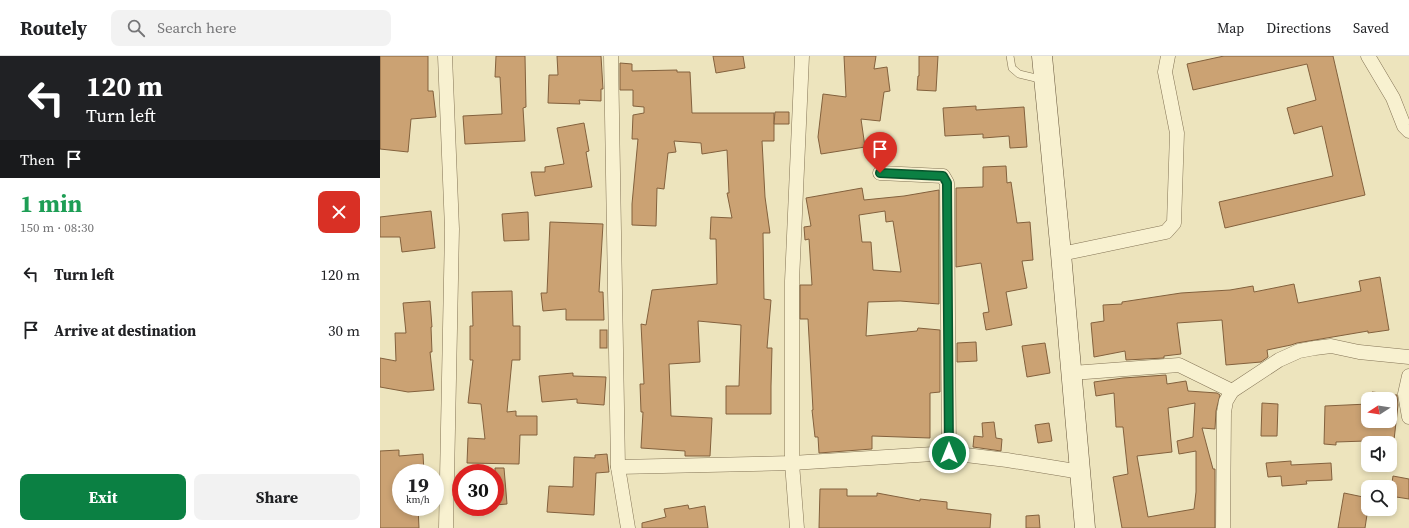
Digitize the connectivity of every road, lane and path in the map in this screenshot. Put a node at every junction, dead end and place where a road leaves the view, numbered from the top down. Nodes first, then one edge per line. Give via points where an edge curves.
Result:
1 (445, 56) edge
2 (611, 56) edge
3 (802, 56) edge
4 (1010, 56) edge
5 (1042, 56) edge
6 (1168, 56) edge
7 (1368, 56) edge
8 (1044, 80) junction
9 (1409, 131) edge
10 (880, 173) dead end
11 (1061, 254) junction
12 (1409, 357) edge
13 (1072, 373) junction
14 (1409, 376) edge
15 (1232, 391) junction
16 (1409, 418) edge
17 (949, 453) junction
18 (792, 463) junction
19 (618, 467) junction
20 (1081, 472) junction
21 (446, 528) edge
22 (628, 528) edge
23 (797, 528) edge
24 (1085, 528) edge
25 (1223, 528) edge

1 - 21 street via 452,229
2 - 19 street
3 - 18 street via 792,281
4 - 8 lane via 1012,68 1019,74
5 - 8 main road
6 - 11 street via 1165,72 1177,133 1174,223 1166,232
7 - 9 street
8 - 11 main road
10 - 17 street via 943,176 947,183
11 - 13 main road
12 - 15 street via 1359,352 1331,346 1315,348 1279,360
13 - 15 street via 1179,365
13 - 20 main road
14 - 16 street via 1405,394
15 - 25 street via 1226,401 1224,412
17 - 18 street
17 - 20 street
18 - 19 street
18 - 23 street
19 - 22 street
20 - 24 main road

